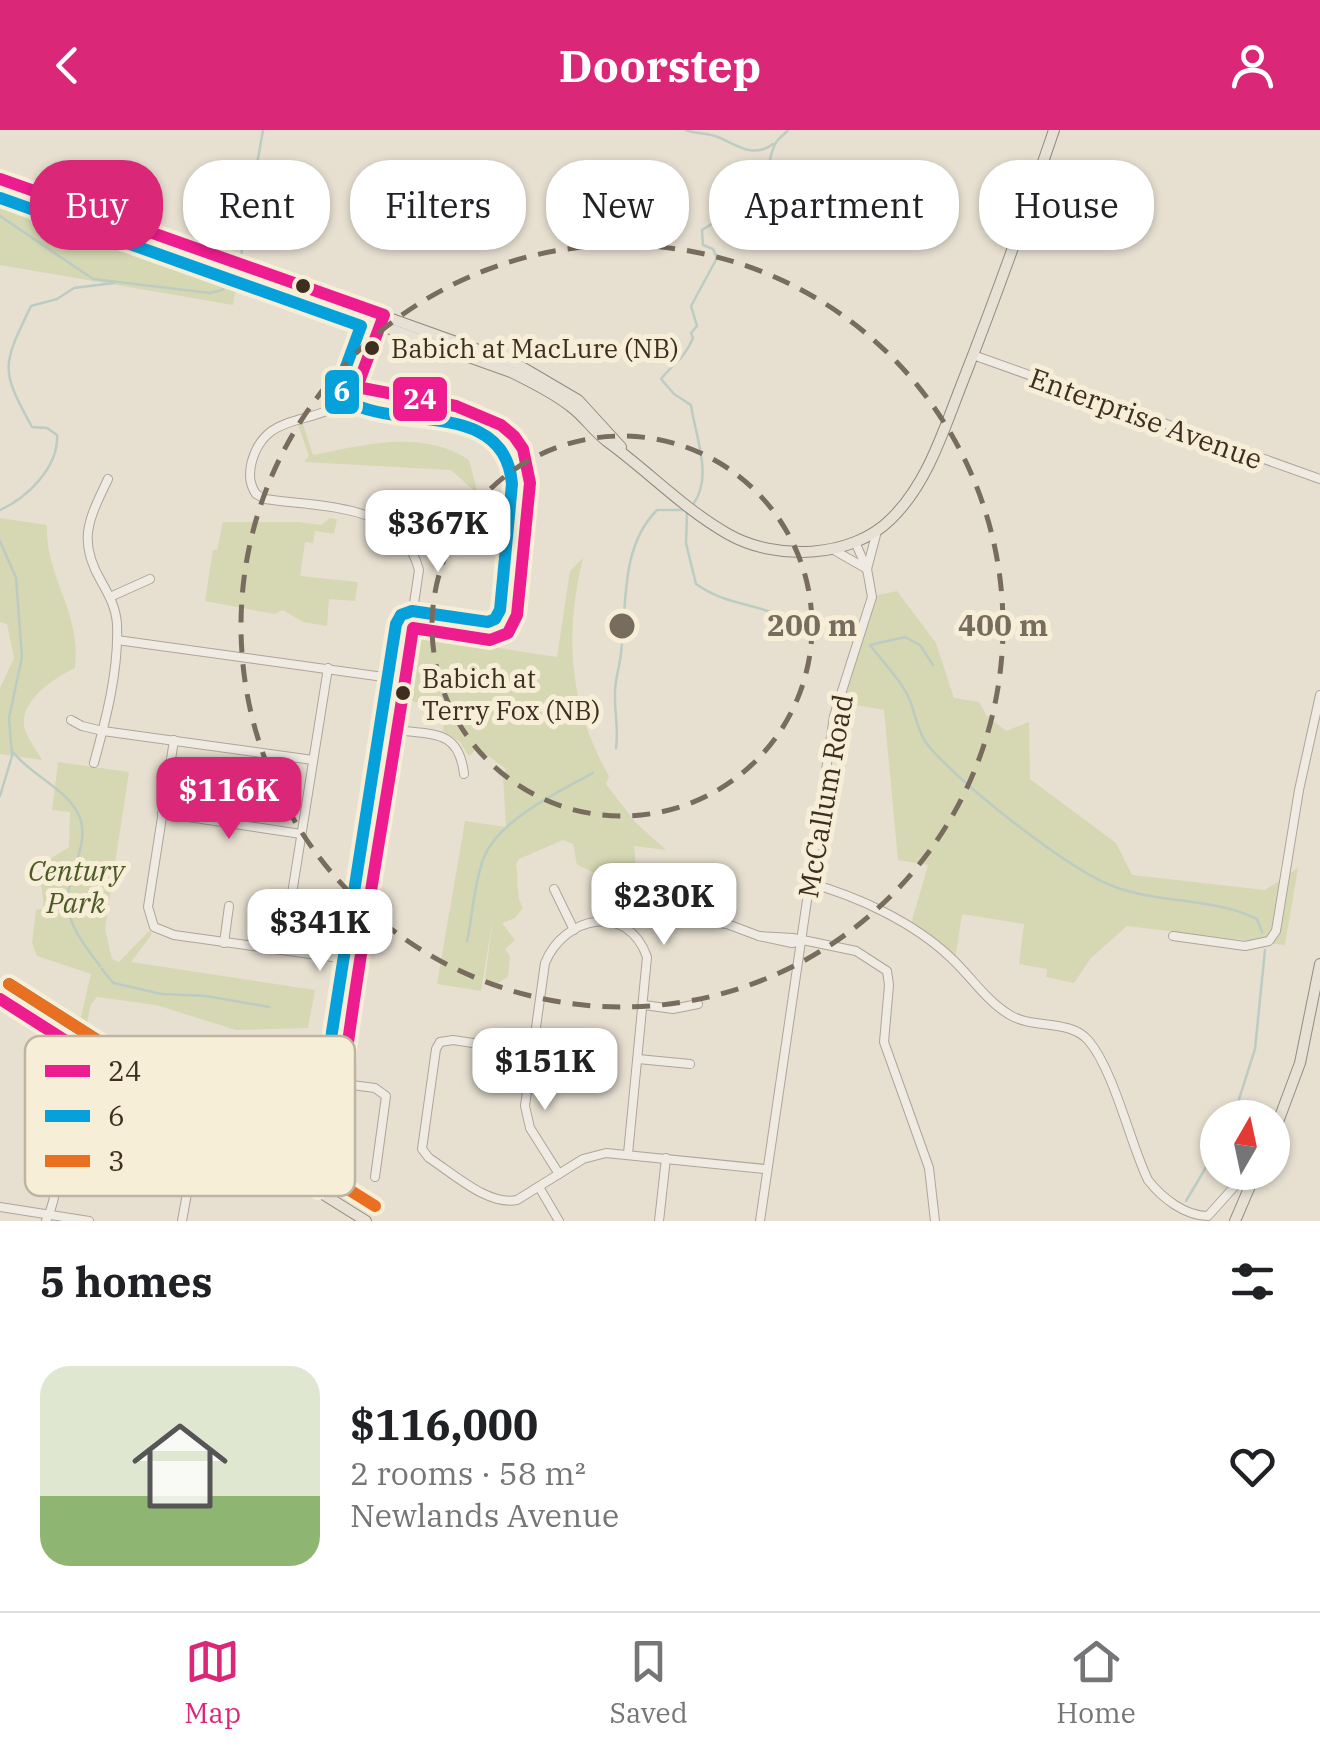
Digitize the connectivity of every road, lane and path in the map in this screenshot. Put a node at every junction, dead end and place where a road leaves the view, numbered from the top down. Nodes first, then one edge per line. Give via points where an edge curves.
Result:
1 (1054, 130) edge
2 (0, 179) edge
3 (0, 190) edge
4 (382, 320) junction
5 (973, 355) junction
6 (357, 387) junction
7 (108, 479) dead end
8 (1320, 479) edge
9 (428, 511) dead end
10 (877, 531) junction
11 (402, 534) junction
12 (855, 542) junction
13 (830, 549) junction
14 (867, 568) junction
15 (150, 579) dead end
16 (110, 597) junction
17 (412, 628) junction
18 (116, 640) junction
19 (328, 668) junction
20 (405, 680) junction
21 (1320, 694) edge
22 (71, 720) dead end
23 (103, 730) junction
24 (397, 730) junction
25 (174, 740) junction
26 (313, 760) junction
27 (94, 763) dead end
28 (464, 774) dead end
29 (162, 813) junction
30 (301, 834) junction
31 (808, 883) junction
32 (554, 890) dead end
33 (229, 906) dead end
34 (706, 922) dead end
35 (574, 930) junction
36 (1173, 936) dead end
37 (801, 942) junction
38 (224, 943) junction
39 (284, 950) junction
40 (362, 960) junction
41 (1320, 964) edge
42 (0, 1000) edge
43 (698, 1004) dead end
44 (644, 1006) junction
45 (58, 1036) edge
46 (351, 1036) edge
47 (532, 1052) junction
48 (638, 1059) junction
49 (690, 1064) dead end
50 (355, 1085) edge
51 (1286, 1100) edge
52 (628, 1154) junction
53 (666, 1158) junction
54 (766, 1169) junction
55 (559, 1174) junction
56 (376, 1177) dead end
57 (539, 1187) junction
58 (1231, 1190) edge
59 (1247, 1190) edge
60 (187, 1196) edge
61 (327, 1196) edge
62 (0, 1206) edge
63 (48, 1217) edge
64 (89, 1221) edge
65 (182, 1221) edge
66 (366, 1221) edge
67 (559, 1221) edge
68 (659, 1221) edge
69 (760, 1221) edge
70 (935, 1221) edge
71 (1235, 1221) edge

1 - 5 main road
2 - 4 main road
3 - 4 main road
4 - 6 street
4 - 13 main road via 516,363 551,381 664,488 731,536 792,551
5 - 8 street, Enterprise Avenue
5 - 10 main road via 922,480
6 - 11 street via 333,408 270,433 252,460 250,486 266,499 365,514
6 - 17 street via 484,415 516,437 530,465 514,625 490,640
7 - 16 street via 86,545
9 - 11 street
10 - 12 main road
10 - 14 street
11 - 17 street via 419,570
12 - 13 main road
12 - 14 street, McCallum Road
13 - 14 street
14 - 31 street, McCallum Road via 872,597 834,716
15 - 16 street
16 - 18 street
17 - 20 street
18 - 19 street
18 - 23 street
19 - 20 street
19 - 26 street
20 - 24 street
21 - 36 street via 1276,931 1269,941 1244,946
22 - 23 street
23 - 25 street
23 - 27 street
24 - 28 street via 450,740 462,753
24 - 40 street
25 - 26 street
25 - 29 street
26 - 30 street
29 - 30 street
29 - 38 street via 151,922 163,933
30 - 39 street
31 - 37 street, McCallum Road
31 - 58 street via 911,928 1010,1015 1086,1038 1157,1191 1187,1212 1208,1216
32 - 35 street
33 - 38 street
34 - 37 street
35 - 44 street via 617,922 637,936 647,957
35 - 47 street via 556,942 546,963
37 - 54 street, McCallum Road
37 - 70 street via 856,951 887,971 884,1042 929,1168
38 - 39 street
39 - 40 street
40 - 46 street
41 - 51 main road
42 - 45 main road
43 - 44 street
44 - 48 street
47 - 55 street via 526,1118
47 - 57 street via 440,1042 422,1149 492,1198 518,1200
48 - 49 street
48 - 52 street
50 - 56 street via 386,1096
52 - 53 street
52 - 55 street via 594,1155
53 - 54 street
53 - 68 street
54 - 69 street, McCallum Road
55 - 57 street
57 - 67 street
59 - 71 main road
60 - 65 street
61 - 66 main road
62 - 63 street
63 - 64 street

